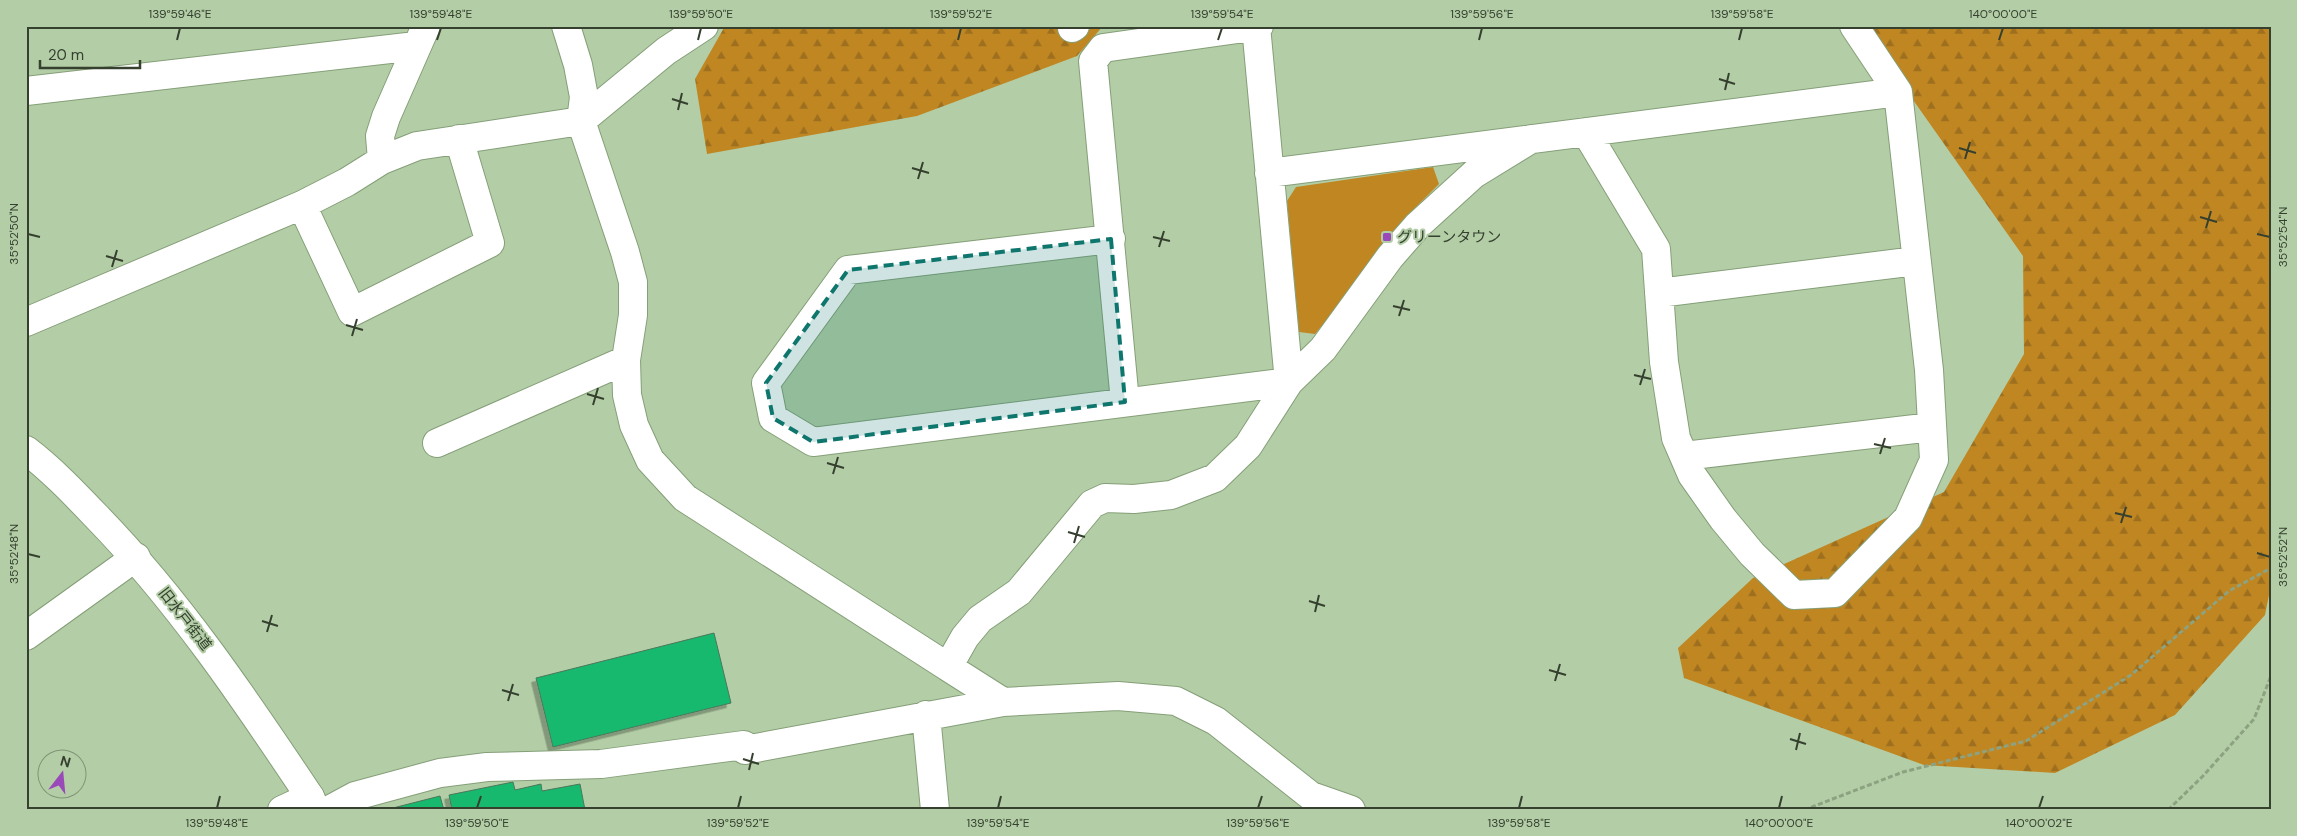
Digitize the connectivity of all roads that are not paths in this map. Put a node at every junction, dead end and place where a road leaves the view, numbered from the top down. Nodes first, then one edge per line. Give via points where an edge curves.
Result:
1 (566, 26) edge
2 (704, 26) edge
3 (1257, 26) edge
4 (1854, 26) edge
5 (421, 36) edge
6 (26, 91) edge
7 (1898, 92) junction
8 (581, 121) junction
9 (1586, 132) junction
10 (459, 139) junction
11 (1531, 139) junction
12 (382, 160) junction
13 (1270, 173) junction
14 (302, 205) junction
15 (1111, 239) junction
16 (1916, 261) junction
17 (1659, 293) junction
18 (26, 322) edge
19 (626, 360) junction
20 (1289, 382) junction
21 (1125, 402) junction
22 (1932, 427) junction
23 (437, 443) dead end
24 (26, 450) edge
25 (1684, 456) junction
26 (136, 557) junction
27 (26, 636) edge
28 (948, 667) junction
29 (1004, 702) junction
30 (926, 715) junction
31 (318, 805) edge
32 (282, 810) edge
33 (935, 810) edge
34 (1351, 810) edge

1 - 8 street via 584,97
2 - 8 street via 666,51
3 - 13 street
3 - 15 street via 1103,48 1093,61
4 - 7 street
5 - 6 street
5 - 12 street via 380,136
7 - 9 street
7 - 16 street
8 - 10 street
8 - 19 street via 633,282 633,314
9 - 11 street
9 - 17 street via 1656,249
10 - 12 street via 417,146
10 - 14 street via 490,243 352,312
11 - 13 street
11 - 20 street via 1474,174 1418,225 1390,257 1323,350
12 - 14 street
13 - 20 street
14 - 18 street
15 - 21 street
15 - 21 street via 848,270 766,383 773,418 813,442
16 - 17 street
16 - 22 street
17 - 25 street via 1664,362 1676,438
19 - 23 street
19 - 28 street via 627,395 634,425 650,460 685,498
20 - 21 street
20 - 28 street via 1248,446 1215,478 1171,495 1105,498 1092,504 1019,592 980,619
22 - 25 street
22 - 25 street via 1934,460 1908,518 1836,593 1794,595 1752,554 1723,519 1692,475
24 - 26 street, 旧水戸街道
26 - 27 street
26 - 31 street, 旧水戸街道 via 213,654
28 - 29 street
29 - 30 street
29 - 34 street via 1118,696 1176,701 1216,721 1311,796
30 - 31 street via 745,750 744,745 601,764 487,767 440,773
30 - 33 street
31 - 32 street

